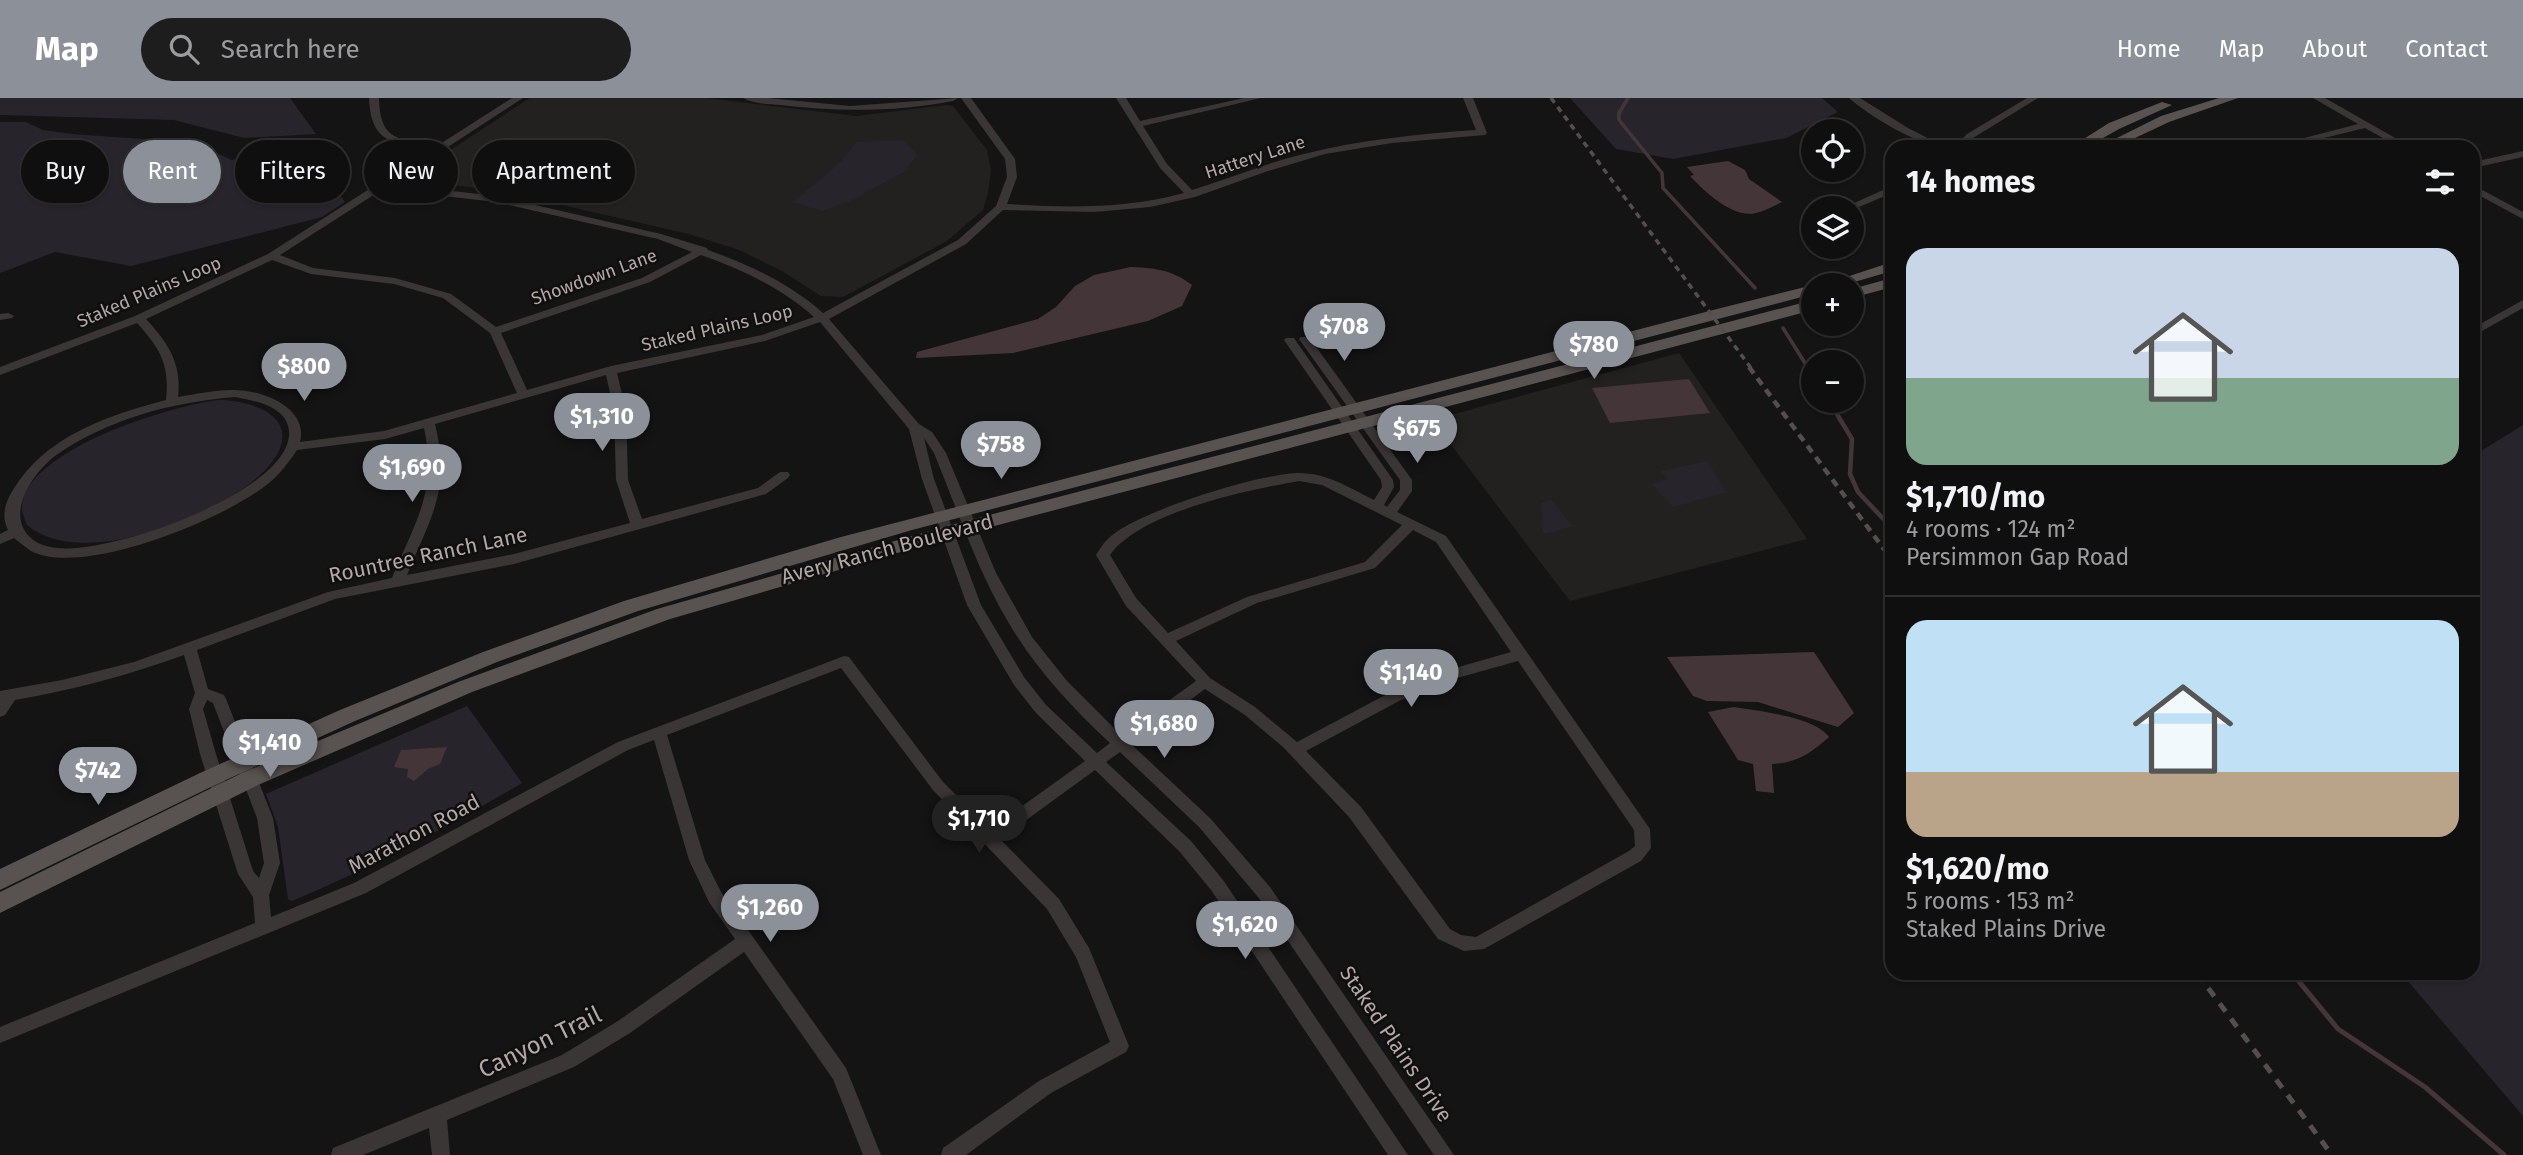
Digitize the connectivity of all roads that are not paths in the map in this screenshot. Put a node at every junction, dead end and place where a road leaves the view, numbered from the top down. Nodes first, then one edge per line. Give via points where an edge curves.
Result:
1 (374, 98) edge
2 (518, 98) edge
3 (748, 98) edge
4 (953, 98) edge
5 (966, 98) edge
6 (1121, 98) edge
7 (1256, 98) edge
8 (1468, 98) edge
9 (1854, 98) edge
10 (2033, 98) edge
11 (2191, 98) edge
12 (2232, 98) edge
13 (2318, 98) edge
14 (1137, 124) junction
15 (2366, 125) junction
16 (401, 140) edge
17 (452, 140) edge
18 (1926, 140) edge
19 (1966, 140) edge
20 (2092, 140) edge
21 (2121, 140) edge
22 (2304, 140) edge
23 (2393, 140) edge
24 (2523, 154) edge
25 (2480, 163) edge
26 (1885, 192) edge
27 (2480, 192) edge
28 (1191, 195) junction
29 (458, 196) edge
30 (364, 197) edge
31 (1864, 201) edge
32 (1001, 207) junction
33 (2523, 216) edge
34 (703, 250) junction
35 (272, 256) junction
36 (1885, 268) edge
37 (1864, 274) edge
38 (1885, 284) edge
39 (1864, 290) edge
40 (1801, 292) edge
41 (2523, 303) edge
42 (1801, 308) edge
43 (139, 318) junction
44 (822, 318) junction
45 (2480, 328) edge
46 (495, 331) junction
47 (1305, 339) dead end
48 (1290, 340) dead end
49 (611, 370) junction
50 (0, 371) edge
51 (523, 394) junction
52 (172, 402) junction
53 (1362, 415) junction
54 (1343, 420) junction
55 (429, 424) junction
56 (914, 427) junction
57 (292, 447) junction
58 (783, 475) dead end
59 (1384, 509) junction
60 (966, 519) junction
61 (1412, 523) junction
62 (637, 524) junction
63 (944, 524) junction
64 (15, 532) junction
65 (0, 539) edge
66 (398, 581) junction
67 (1166, 640) junction
68 (190, 649) junction
69 (1522, 654) junction
70 (1205, 682) junction
71 (202, 694) junction
72 (5, 696) edge
73 (0, 711) edge
74 (659, 733) junction
75 (1120, 745) junction
76 (1295, 750) junction
77 (1097, 761) junction
78 (247, 771) junction
79 (218, 784) junction
80 (989, 839) junction
81 (0, 880) edge
82 (261, 895) junction
83 (0, 903) edge
84 (264, 927) junction
85 (744, 942) junction
86 (0, 1035) edge
87 (437, 1116) junction
88 (340, 1155) edge
89 (441, 1155) edge
90 (872, 1155) edge
91 (950, 1155) edge
92 (1399, 1155) edge
93 (1445, 1155) edge

1 - 16 street via 374,123 389,137
2 - 17 street, Staked Plains Loop
3 - 4 street via 861,111
5 - 32 street via 1010,159 1012,177
6 - 14 street
7 - 14 street
8 - 28 street, Hattery Lane via 1482,133 1330,150
9 - 18 street
10 - 19 street
11 - 20 main road via 2142,114
12 - 21 main road via 2165,119
13 - 15 street
14 - 28 street via 1163,166
15 - 22 street
15 - 23 street
24 - 25 street
26 - 31 street
27 - 33 street
28 - 32 street, Hattery Lane via 1094,210
29 - 34 street, Staked Plains Drive via 510,202
30 - 35 street, Staked Plains Loop
32 - 44 street, Staked Plains Loop via 962,242
34 - 44 street, Staked Plains Drive via 777,284
34 - 46 street, Showdown Lane via 646,280
35 - 43 street, Staked Plains Loop
35 - 46 street via 324,274 395,281 435,291 469,309
36 - 37 main road
38 - 39 main road
40 - 53 main road, Avery Ranch Boulevard
41 - 45 street
42 - 53 main road, Avery Ranch Boulevard
43 - 50 street, Staked Plains Loop
43 - 52 street via 173,364
44 - 49 street, Staked Plains Loop via 765,338
44 - 56 street, Staked Plains Drive
46 - 51 street
47 - 53 street
48 - 54 street
49 - 51 street, Staked Plains Loop
49 - 62 street via 620,411 622,480
51 - 55 street, Staked Plains Loop
52 - 57 street via 235,393 273,401 291,414 296,433
52 - 64 street via 90,432 40,463 16,492 10,509
53 - 54 main road, Avery Ranch Boulevard
53 - 59 street via 1406,480 1406,491
54 - 59 street via 1387,480
54 - 60 main road, Avery Ranch Boulevard
55 - 57 street, Staked Plains Loop via 385,435
55 - 66 street via 437,481
56 - 60 street, Staked Plains Drive via 928,435 940,453
56 - 63 street, Staked Plains Drive
57 - 64 street via 276,470 248,492 139,542 55,551 35,546
58 - 62 street, Rountree Ranch Lane via 762,491
59 - 61 street
59 - 67 street via 1325,481 1299,477 1141,521 1110,542 1103,555 1132,602
60 - 63 main road, Avery Ranch Boulevard
60 - 75 street, Staked Plains Drive via 997,593 1027,642 1087,715
61 - 67 street via 1370,565 1252,600
61 - 69 street via 1441,539
62 - 66 street, Rountree Ranch Lane via 514,559
63 - 77 street, Staked Plains Drive via 974,605 1007,664 1041,709
63 - 78 main road, Avery Ranch Boulevard via 582,642
64 - 65 street
66 - 68 street, Rountree Ranch Lane via 332,595
67 - 70 street
68 - 71 street
68 - 72 street, Rountree Ranch Lane via 100,677
69 - 76 street via 1394,697
69 - 76 street via 1645,838 1635,856 1478,944 1466,945 1444,934 1355,812
70 - 75 street
70 - 76 street via 1250,711
71 - 78 street via 219,699
71 - 79 street via 196,709
72 - 73 street
74 - 80 street, Marathon Road via 844,661 938,786
74 - 84 street, Marathon Road via 573,771 360,888
74 - 85 street via 697,860
75 - 77 street
75 - 93 street, Staked Plains Drive via 1183,801 1265,892
77 - 80 street
77 - 92 street, Staked Plains Drive via 1185,846 1217,885
78 - 79 main road, Avery Ranch Boulevard
78 - 82 street via 265,818 272,863
79 - 81 main road, Avery Ranch Boulevard
79 - 82 street via 246,874
79 - 83 main road, Avery Ranch Boulevard
80 - 91 street via 1066,923 1083,953 1120,1046 1045,1087
82 - 84 street
84 - 86 street, Marathon Road
85 - 87 street, Canyon Trail via 568,1061
85 - 90 street via 840,1074
87 - 88 street, Canyon Trail
87 - 89 street

